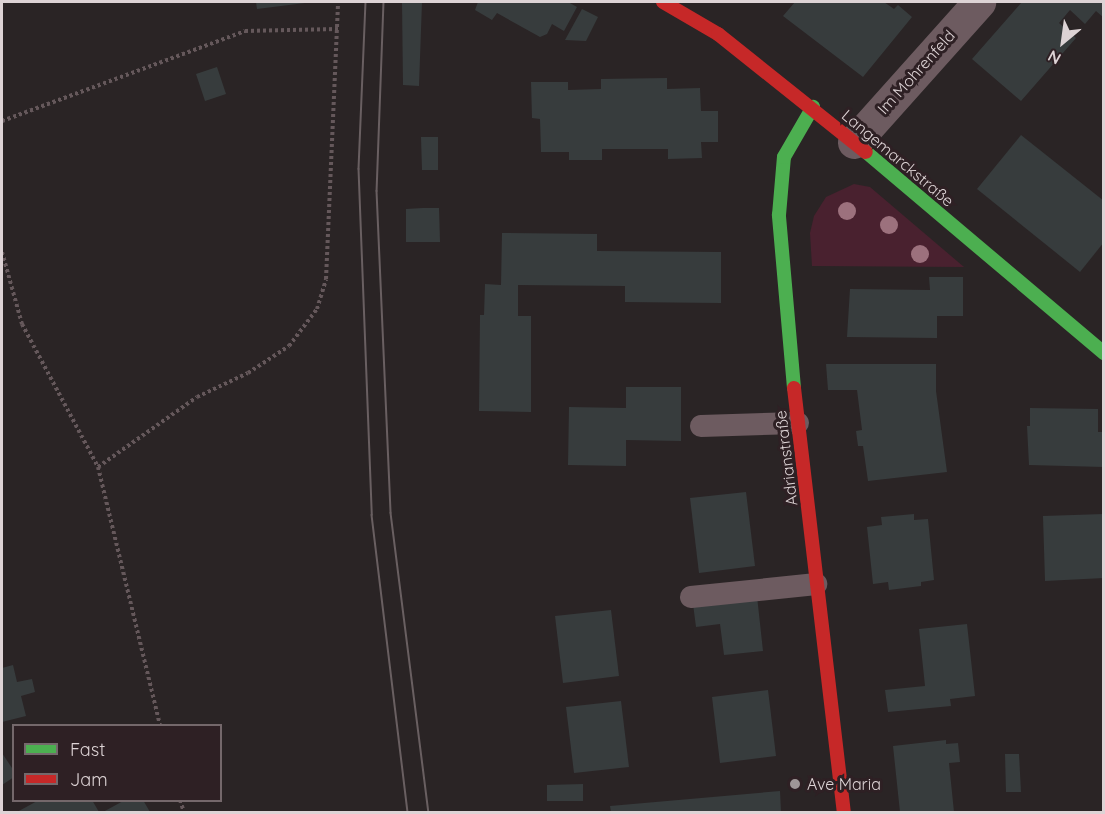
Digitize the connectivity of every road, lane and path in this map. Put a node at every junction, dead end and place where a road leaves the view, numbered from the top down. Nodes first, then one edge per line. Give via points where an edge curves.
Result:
1 (338, 2) edge
2 (663, 2) edge
3 (979, 2) edge
4 (338, 29) junction
5 (813, 107) junction
6 (2, 120) edge
7 (854, 142) junction
8 (2, 252) edge
9 (1104, 353) edge
10 (798, 423) junction
11 (700, 426) dead end
12 (98, 467) junction
13 (816, 584) junction
14 (691, 597) dead end
15 (160, 724) edge
16 (844, 813) edge

1 - 4 path
2 - 5 street, Langemarckstraße via 718,34
3 - 7 street, Im Mohrenfeld
4 - 6 path via 245,31
4 - 12 path via 326,279 317,309 289,346 248,373 197,397
5 - 7 street, Langemarckstraße
5 - 10 street, Adrianstraße via 784,157 779,215
7 - 9 street, Langemarckstraße
8 - 12 path via 22,324
10 - 11 lane
10 - 13 street, Adrianstraße
12 - 15 path
13 - 14 lane
13 - 16 street, Adrianstraße

